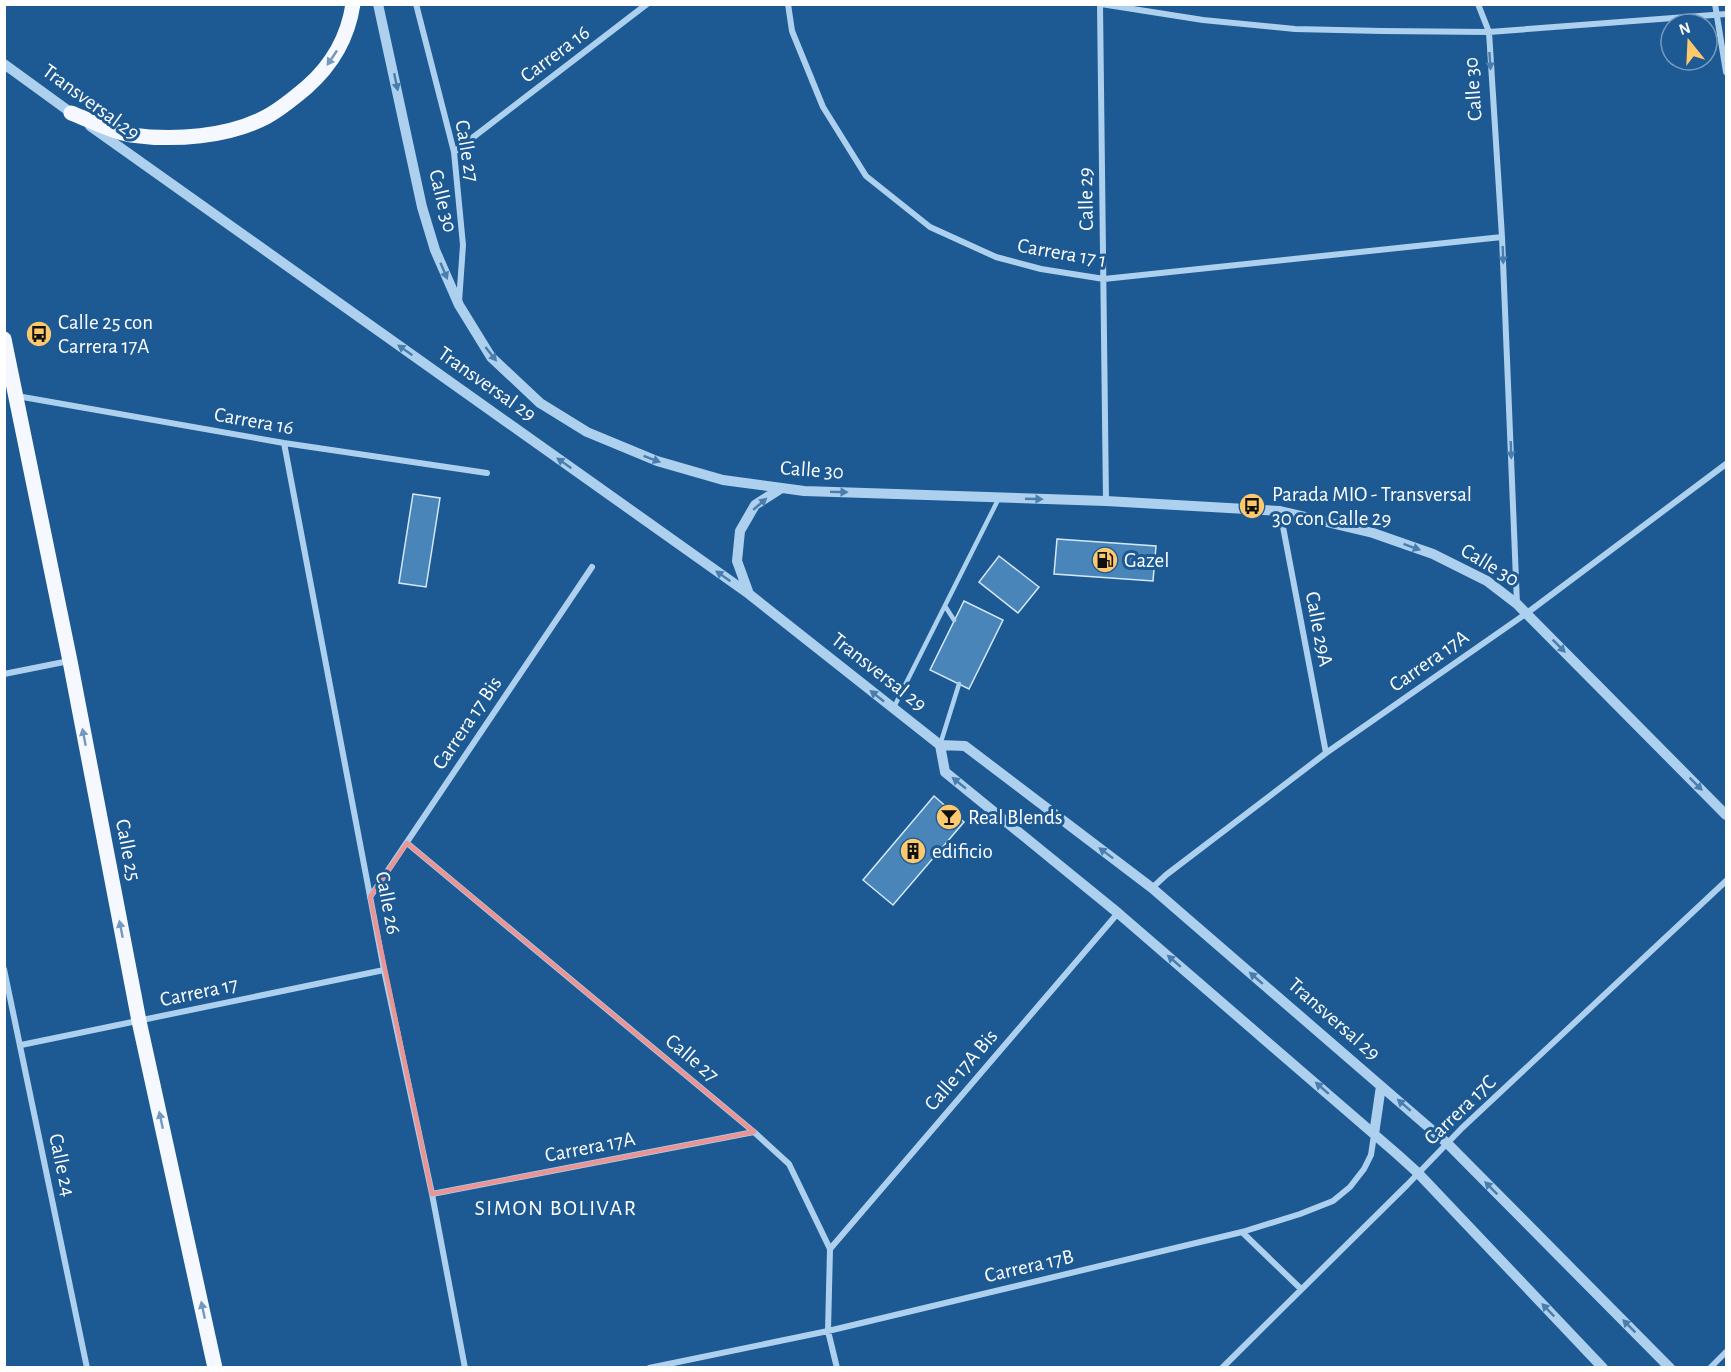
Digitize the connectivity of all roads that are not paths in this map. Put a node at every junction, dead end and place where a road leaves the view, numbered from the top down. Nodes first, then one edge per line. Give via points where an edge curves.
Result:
1 (353, 4) edge
2 (378, 4) edge
3 (416, 4) edge
4 (647, 4) edge
5 (788, 4) edge
6 (1101, 4) edge
7 (1478, 4) edge
8 (1659, 19) edge
9 (1719, 27) edge
10 (1489, 32) junction
11 (4, 64) edge
12 (1726, 72) edge
13 (71, 113) junction
14 (454, 152) junction
15 (1502, 237) junction
16 (1104, 279) junction
17 (459, 305) junction
18 (4, 339) edge
19 (16, 396) junction
20 (284, 443) junction
21 (1726, 464) edge
22 (487, 473) dead end
23 (780, 489) junction
24 (999, 498) junction
25 (1106, 501) junction
26 (1280, 511) junction
27 (592, 567) dead end
28 (749, 594) junction
29 (1517, 604) junction
30 (945, 606) junction
31 (1527, 613) junction
32 (954, 620) dead end
33 (70, 661) junction
34 (4, 674) edge
35 (959, 684) dead end
36 (893, 709) junction
37 (940, 745) junction
38 (1326, 753) junction
39 (1726, 816) edge
40 (407, 843) junction
41 (1726, 881) edge
42 (1152, 888) junction
43 (370, 897) junction
44 (1118, 913) junction
45 (4, 969) edge
46 (384, 970) junction
47 (139, 1021) junction
48 (21, 1045) junction
49 (1381, 1086) junction
50 (754, 1132) junction
51 (1374, 1134) junction
52 (1448, 1144) junction
53 (1419, 1173) junction
54 (432, 1194) junction
55 (1242, 1232) junction
56 (830, 1249) junction
57 (1301, 1289) junction
58 (828, 1331) junction
59 (1726, 1352) edge
60 (87, 1368) edge
61 (215, 1368) edge
62 (465, 1368) edge
63 (649, 1368) edge
64 (837, 1368) edge
65 (1222, 1368) edge
66 (1603, 1368) edge
67 (1670, 1368) edge
68 (1710, 1368) edge

1 -> 13 main road via 340,46 329,64 301,92 265,118 206,135 167,138 128,135
2 -> 17 street, Calle 30 via 422,207 435,250
3 - 14 street, Calle 27
4 - 14 street, Carrera 16
5 - 16 street, Carrera 17 1 via 792,31 823,107 867,176 930,227 996,257
6 - 10 street via 1295,29
6 - 16 street, Calle 29
7 - 10 street, Calle 30
8 - 10 street
9 - 12 street
10 -> 15 street, Calle 30
11 - 13 street, Transversal 29
28 -> 13 street, Transversal 29
14 - 17 street, Calle 27 via 463,245
15 - 16 street, Carrera 17 1
15 -> 29 street, Calle 30
16 - 25 street, Calle 29
17 -> 23 street, Calle 30 via 491,357 540,403 587,432 657,461 723,480
18 - 19 main road, Calle 25
19 - 20 street, Carrera 16
19 - 33 main road, Calle 25
20 - 22 street, Carrera 16
20 - 43 street, Calle 26
21 - 31 street, Carrera 17A
23 -> 24 street, Calle 30
28 -> 23 street via 737,561 740,531 755,505
24 -> 25 street, Calle 30
24 - 30 lane
25 - 26 street, Calle 30
26 -> 29 street, Calle 30 via 1374,533 1433,554 1487,580
26 - 38 street, Calle 29A
27 - 40 street, Carrera 17 Bis
36 -> 28 street, Transversal 29
29 - 31 street, Calle 30
30 - 32 lane
30 - 36 lane
31 - 38 street, Carrera 17A
31 -> 39 street, Calle 30
33 - 34 street
47 -> 33 main road, Calle 25
35 - 37 lane
36 - 37 street, Transversal 29
42 -> 37 street, Transversal 29 via 965,746
44 -> 37 street via 945,772
38 - 42 street, Carrera 17A
40 - 43 street, Carrera 17 Bis
40 - 50 street, Calle 27
41 - 52 street, Carrera 17C
49 -> 42 street, Transversal 29
43 - 46 street, Calle 26
51 -> 44 street
44 - 56 street, Calle 17A Bis
45 - 48 street, Calle 24
46 - 47 street, Carrera 17
46 - 54 street, Calle 26
47 - 48 street, Carrera 17
61 -> 47 main road, Calle 25
48 - 60 street, Calle 24
49 - 51 street
52 -> 49 street, Transversal 29
50 - 54 street, Carrera 17A
50 - 56 street, Calle 27 via 789,1164
51 - 53 street
51 - 55 street, Carrera 17B via 1364,1169 1333,1200
52 - 53 street, Carrera 17C
67 -> 52 street, Transversal 29
53 - 57 street, Carrera 17C
66 -> 53 street
54 - 62 street, Calle 26
55 - 57 street
55 - 58 street, Carrera 17B
56 - 58 street, Calle 27
57 - 65 street, Carrera 17C
58 - 63 street, Carrera 17B
58 - 64 street, Calle 27
59 - 68 street

